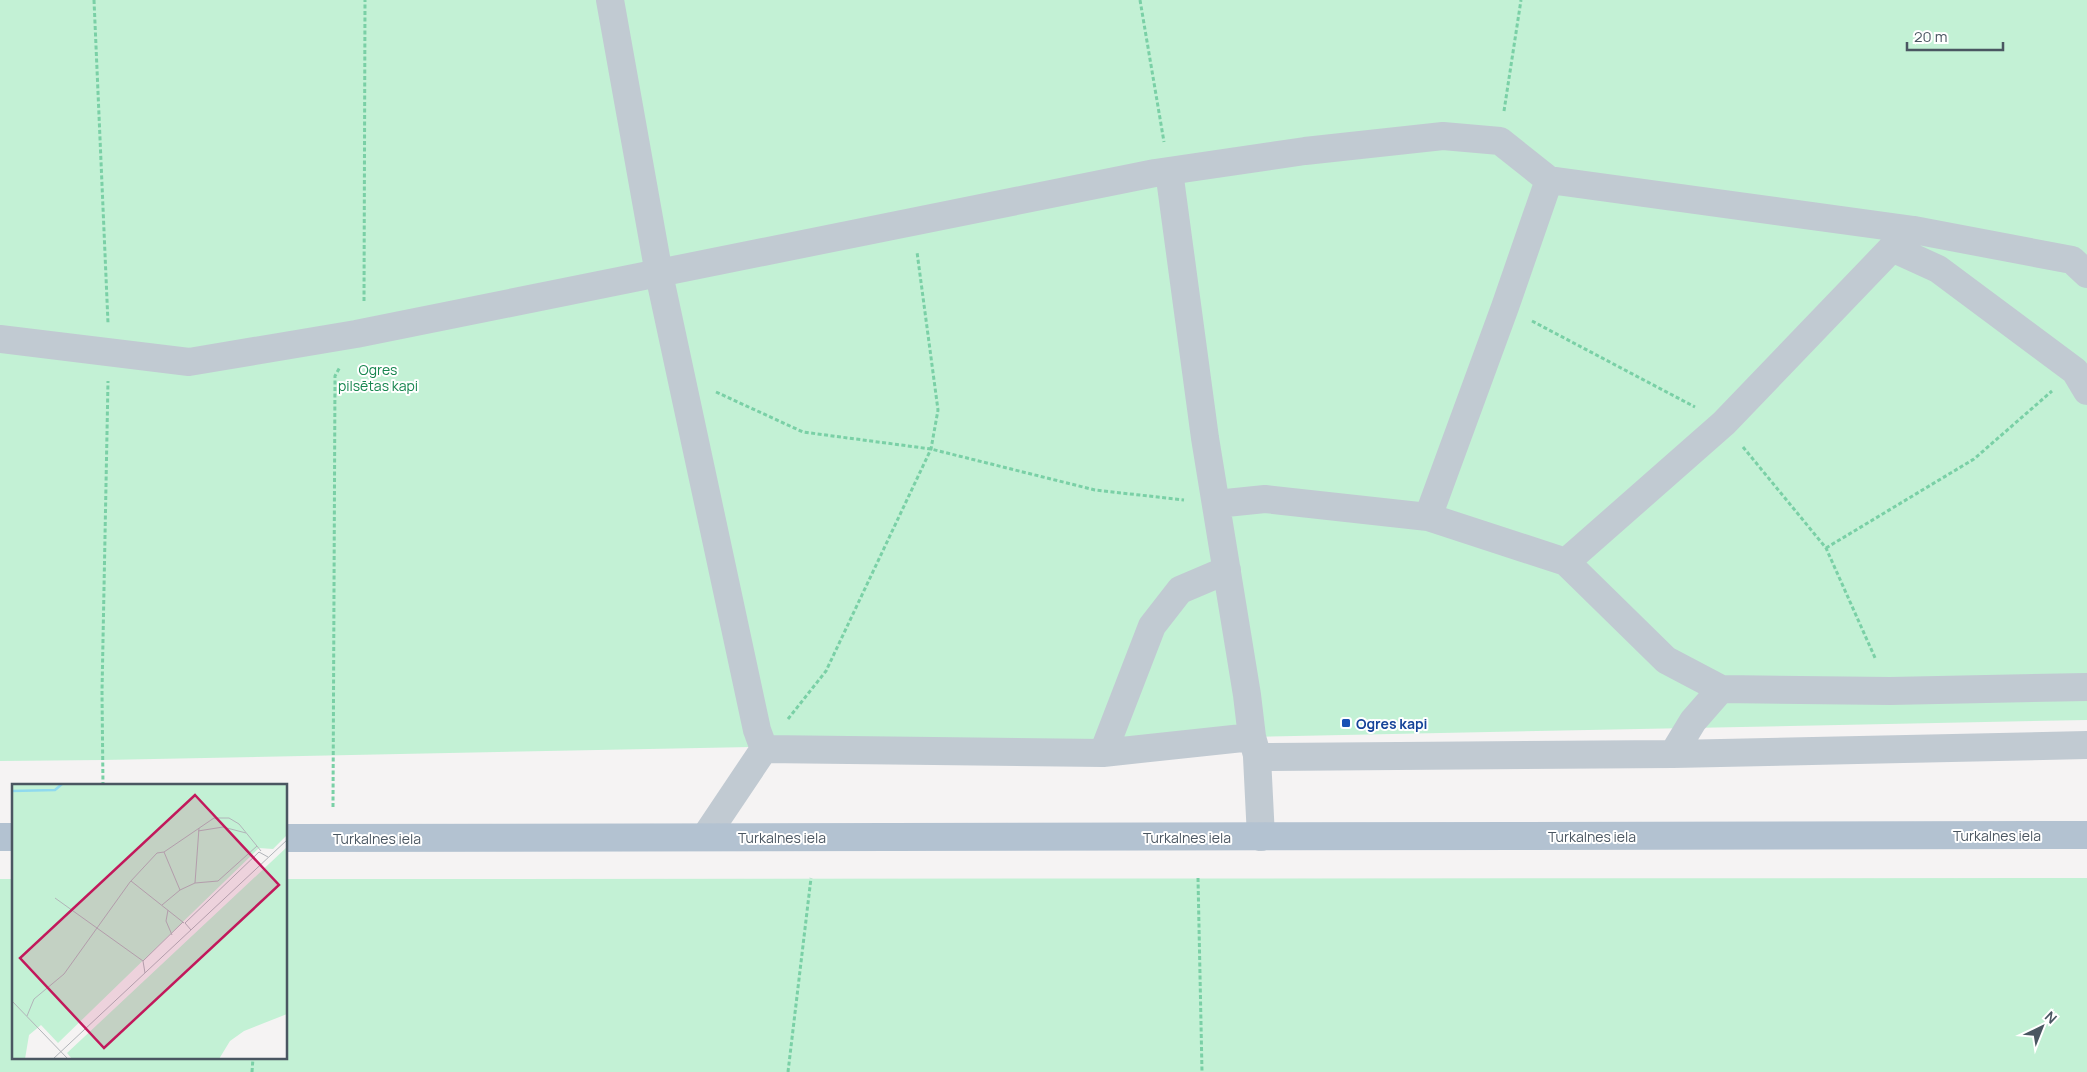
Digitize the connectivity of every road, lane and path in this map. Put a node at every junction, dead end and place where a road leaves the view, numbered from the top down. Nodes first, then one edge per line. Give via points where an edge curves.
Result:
1 (94, 0) edge
2 (366, 0) edge
3 (610, 0) edge
4 (1140, 0) edge
5 (1521, 0) edge
6 (1500, 141) junction
7 (1169, 171) junction
8 (1549, 180) junction
9 (913, 222) junction
10 (1914, 230) junction
11 (1892, 248) junction
12 (659, 274) junction
13 (2087, 274) edge
14 (1505, 307) junction
15 (356, 334) junction
16 (0, 339) edge
17 (109, 352) junction
18 (681, 376) junction
19 (2081, 381) edge
20 (1724, 422) junction
21 (931, 449) junction
22 (1216, 504) junction
23 (1428, 517) junction
24 (1826, 548) junction
25 (1566, 562) junction
26 (1227, 570) junction
27 (2087, 687) edge
28 (1721, 690) junction
29 (1890, 691) junction
30 (2087, 745) edge
31 (1255, 747) junction
32 (764, 749) junction
33 (1103, 753) junction
34 (1674, 754) junction
35 (103, 784) edge
36 (2087, 835) edge
37 (705, 837) junction
38 (1261, 837) junction
39 (288, 838) edge
40 (333, 838) junction
41 (811, 878) dead end
42 (1198, 878) dead end
43 (788, 1072) edge
44 (1202, 1072) edge

1 - 17 path
2 - 15 path via 364,307
3 - 12 street
4 - 7 path
5 - 6 path
6 - 7 street via 1443,136 1305,151
6 - 8 street
7 - 9 street
7 - 22 street
8 - 10 street
8 - 14 street
9 - 12 street
9 - 21 path via 938,410
10 - 11 street
10 - 13 street via 2072,260
11 - 19 street via 1938,270
11 - 20 street
12 - 15 street
12 - 18 street
14 - 20 path
14 - 23 street
15 - 17 street via 189,362
15 - 40 path via 335,376
16 - 17 street
17 - 35 path
18 - 21 path via 803,432
18 - 32 street via 757,730
19 - 24 path via 1974,459
20 - 24 path
20 - 25 street
21 - 22 path via 1095,490
21 - 32 path via 826,671
22 - 23 street via 1265,499
22 - 26 street
23 - 25 street
24 - 29 path
25 - 28 street via 1666,660
26 - 31 street
26 - 33 street via 1180,590 1152,626
27 - 29 street
28 - 29 street
28 - 34 street via 1693,721
30 - 34 street
31 - 33 street
31 - 34 street
31 - 38 street
32 - 33 street
32 - 37 street
36 - 38 main road, Turkalnes iela
37 - 38 main road, Turkalnes iela
37 - 40 main road, Turkalnes iela
39 - 40 main road, Turkalnes iela
41 - 43 path
42 - 44 path

